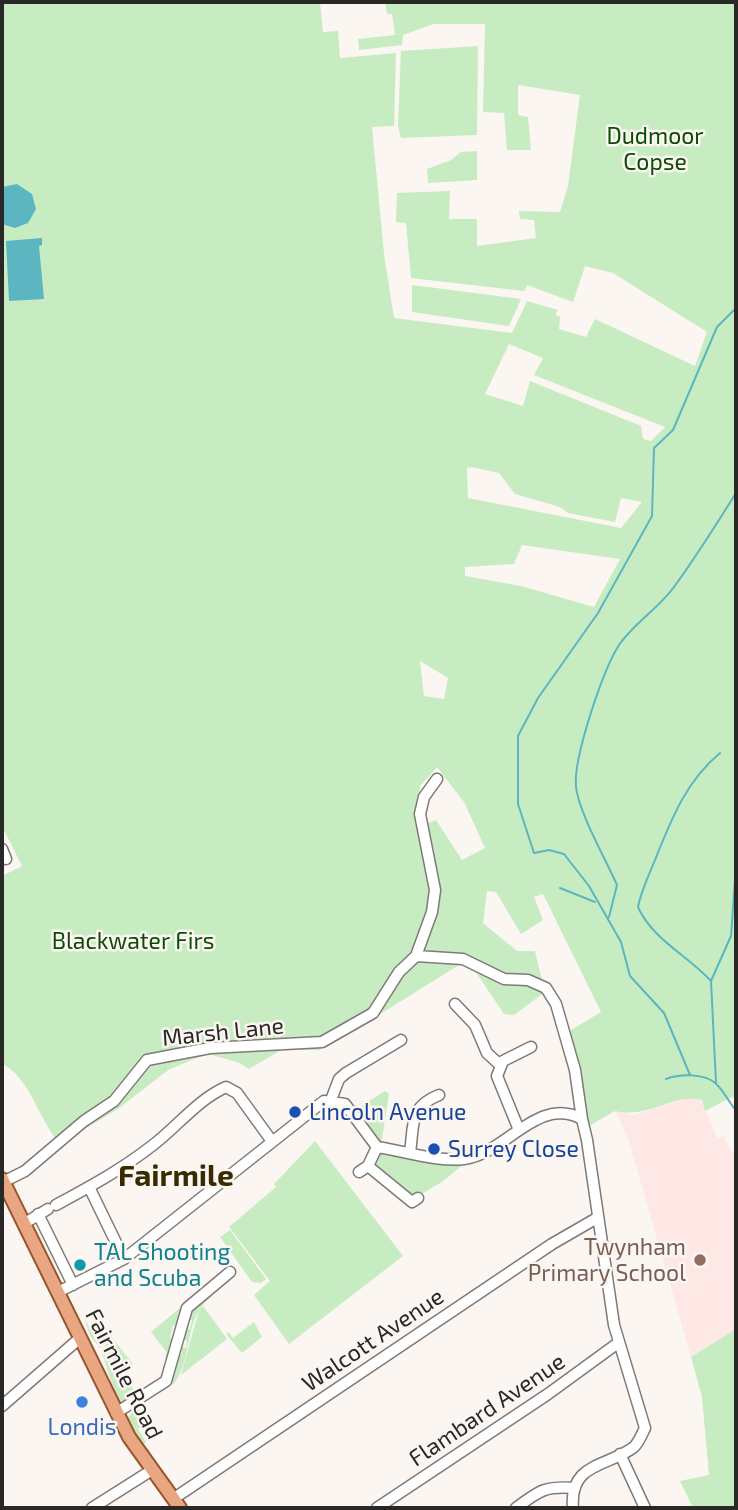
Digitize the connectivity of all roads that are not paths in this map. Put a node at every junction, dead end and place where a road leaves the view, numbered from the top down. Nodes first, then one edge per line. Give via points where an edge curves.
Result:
1 (437, 779) dead end
2 (416, 956) junction
3 (455, 1004) dead end
4 (401, 1040) dead end
5 (531, 1047) dead end
6 (500, 1065) junction
7 (439, 1095) dead end
8 (331, 1100) junction
9 (582, 1119) junction
10 (519, 1130) junction
11 (271, 1140) junction
12 (377, 1146) junction
13 (410, 1153) junction
14 (2, 1180) edge
15 (90, 1189) junction
16 (418, 1198) dead end
17 (47, 1210) junction
18 (597, 1218) junction
19 (24, 1223) junction
20 (124, 1259) junction
21 (230, 1272) dead end
22 (73, 1285) junction
23 (60, 1291) junction
24 (78, 1339) junction
25 (618, 1343) junction
26 (2, 1406) edge
27 (116, 1413) junction
28 (620, 1454) junction
29 (152, 1471) junction
30 (575, 1488) junction
31 (176, 1504) edge
32 (92, 1508) edge
33 (377, 1508) edge
34 (516, 1508) edge
35 (573, 1508) edge
36 (645, 1508) edge

1 - 2 street, Marsh Lane via 424,797 420,814 435,890
2 - 9 street via 463,959 504,979 528,980 546,988 565,1034
2 - 14 street, Marsh Lane via 399,972 373,1013 322,1042 210,1048 147,1060 114,1101 25,1171
3 - 6 street via 475,1025 487,1053
4 - 8 street via 339,1079
5 - 6 street
6 - 10 street via 497,1080
7 - 13 street via 417,1108
8 - 11 street via 316,1105
8 - 12 street via 348,1107
9 - 10 street via 553,1112
9 - 18 street
10 - 13 street via 464,1159
11 - 15 street via 237,1093 226,1087
11 - 20 street
12 - 13 street
12 - 16 street via 364,1169 412,1202
14 - 19 main road, Fairmile Road
15 - 17 street
15 - 20 street
17 - 19 street
17 - 22 street, Fairmile Road
18 - 25 street
18 - 31 street, Walcott Avenue via 552,1244
19 - 23 main road, Fairmile Road
20 - 22 street
21 - 27 street via 187,1308 166,1381
22 - 23 street
23 - 24 main road, Fairmile Road
24 - 26 street
24 - 27 main road, Fairmile Road
25 - 28 street via 645,1428 638,1443
25 - 33 street, Flambard Avenue
27 - 29 main road, Fairmile Road
28 - 30 street via 591,1467
28 - 36 street
29 - 31 main road, Fairmile Road
29 - 32 street
30 - 34 street via 540,1489
30 - 35 street

